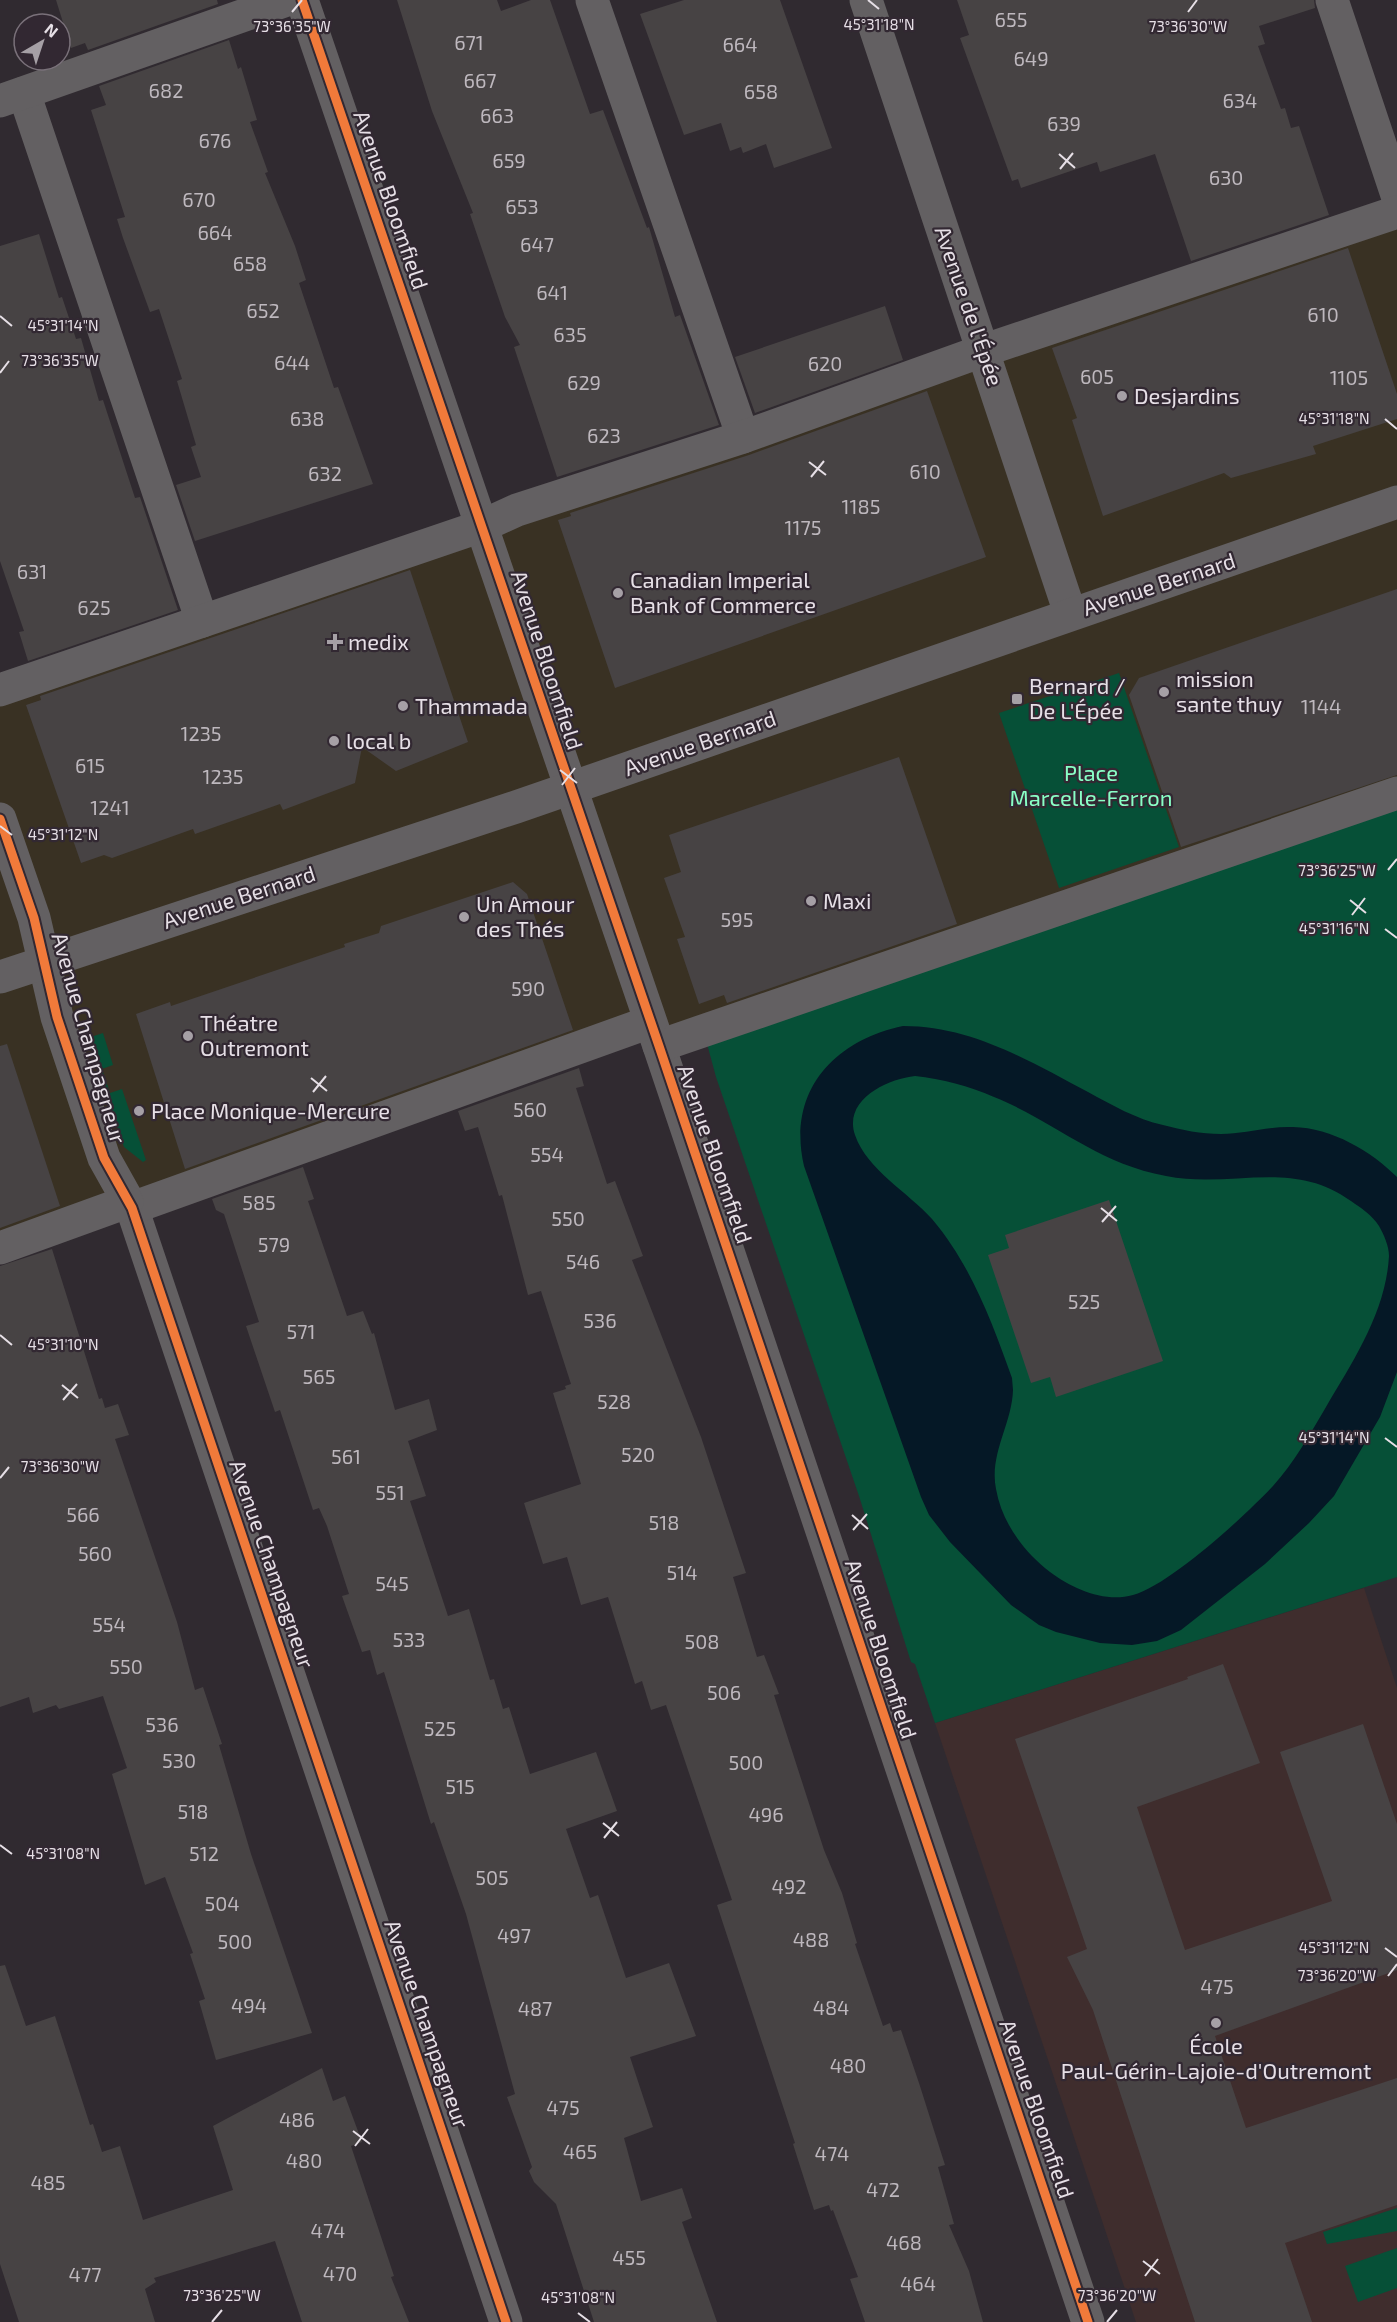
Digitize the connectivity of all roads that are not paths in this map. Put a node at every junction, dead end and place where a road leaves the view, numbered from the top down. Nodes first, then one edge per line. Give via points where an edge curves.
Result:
1 (287, 0) edge
2 (302, 0) edge
3 (592, 0) edge
4 (866, 0) edge
5 (1332, 0) edge
6 (12, 97) edge
7 (1397, 195) edge
8 (1397, 212) edge
9 (985, 350) junction
10 (742, 437) junction
11 (1397, 502) edge
12 (482, 526) junction
13 (1070, 613) junction
14 (202, 621) junction
15 (0, 690) edge
16 (569, 788) junction
17 (1397, 793) edge
18 (0, 819) edge
19 (45, 963) junction
20 (0, 977) edge
21 (654, 1034) junction
22 (129, 1205) junction
23 (0, 1248) edge
24 (506, 2322) edge
25 (1088, 2322) edge

1 - 6 street
2 - 12 street, Avenue Bloomfield
3 - 10 street
4 - 9 street, Avenue de l'Épée
5 - 7 street
6 - 14 street
8 - 9 street
9 - 10 street
9 - 13 street, Avenue de l'Épée
10 - 12 street via 517,510
11 - 13 street, Avenue Bernard
12 - 14 street
12 - 16 street, Avenue Bloomfield
13 - 16 street, Avenue Bernard
14 - 15 street
16 - 19 street, Avenue Bernard
16 - 21 street, Avenue Bloomfield
17 - 21 street
18 - 19 street, Avenue Champagneur
19 - 20 street, Avenue Bernard
19 - 22 street, Avenue Champagneur via 57,1017 104,1158
21 - 22 street
21 - 25 street, Avenue Bloomfield
22 - 23 street
22 - 24 street, Avenue Champagneur

